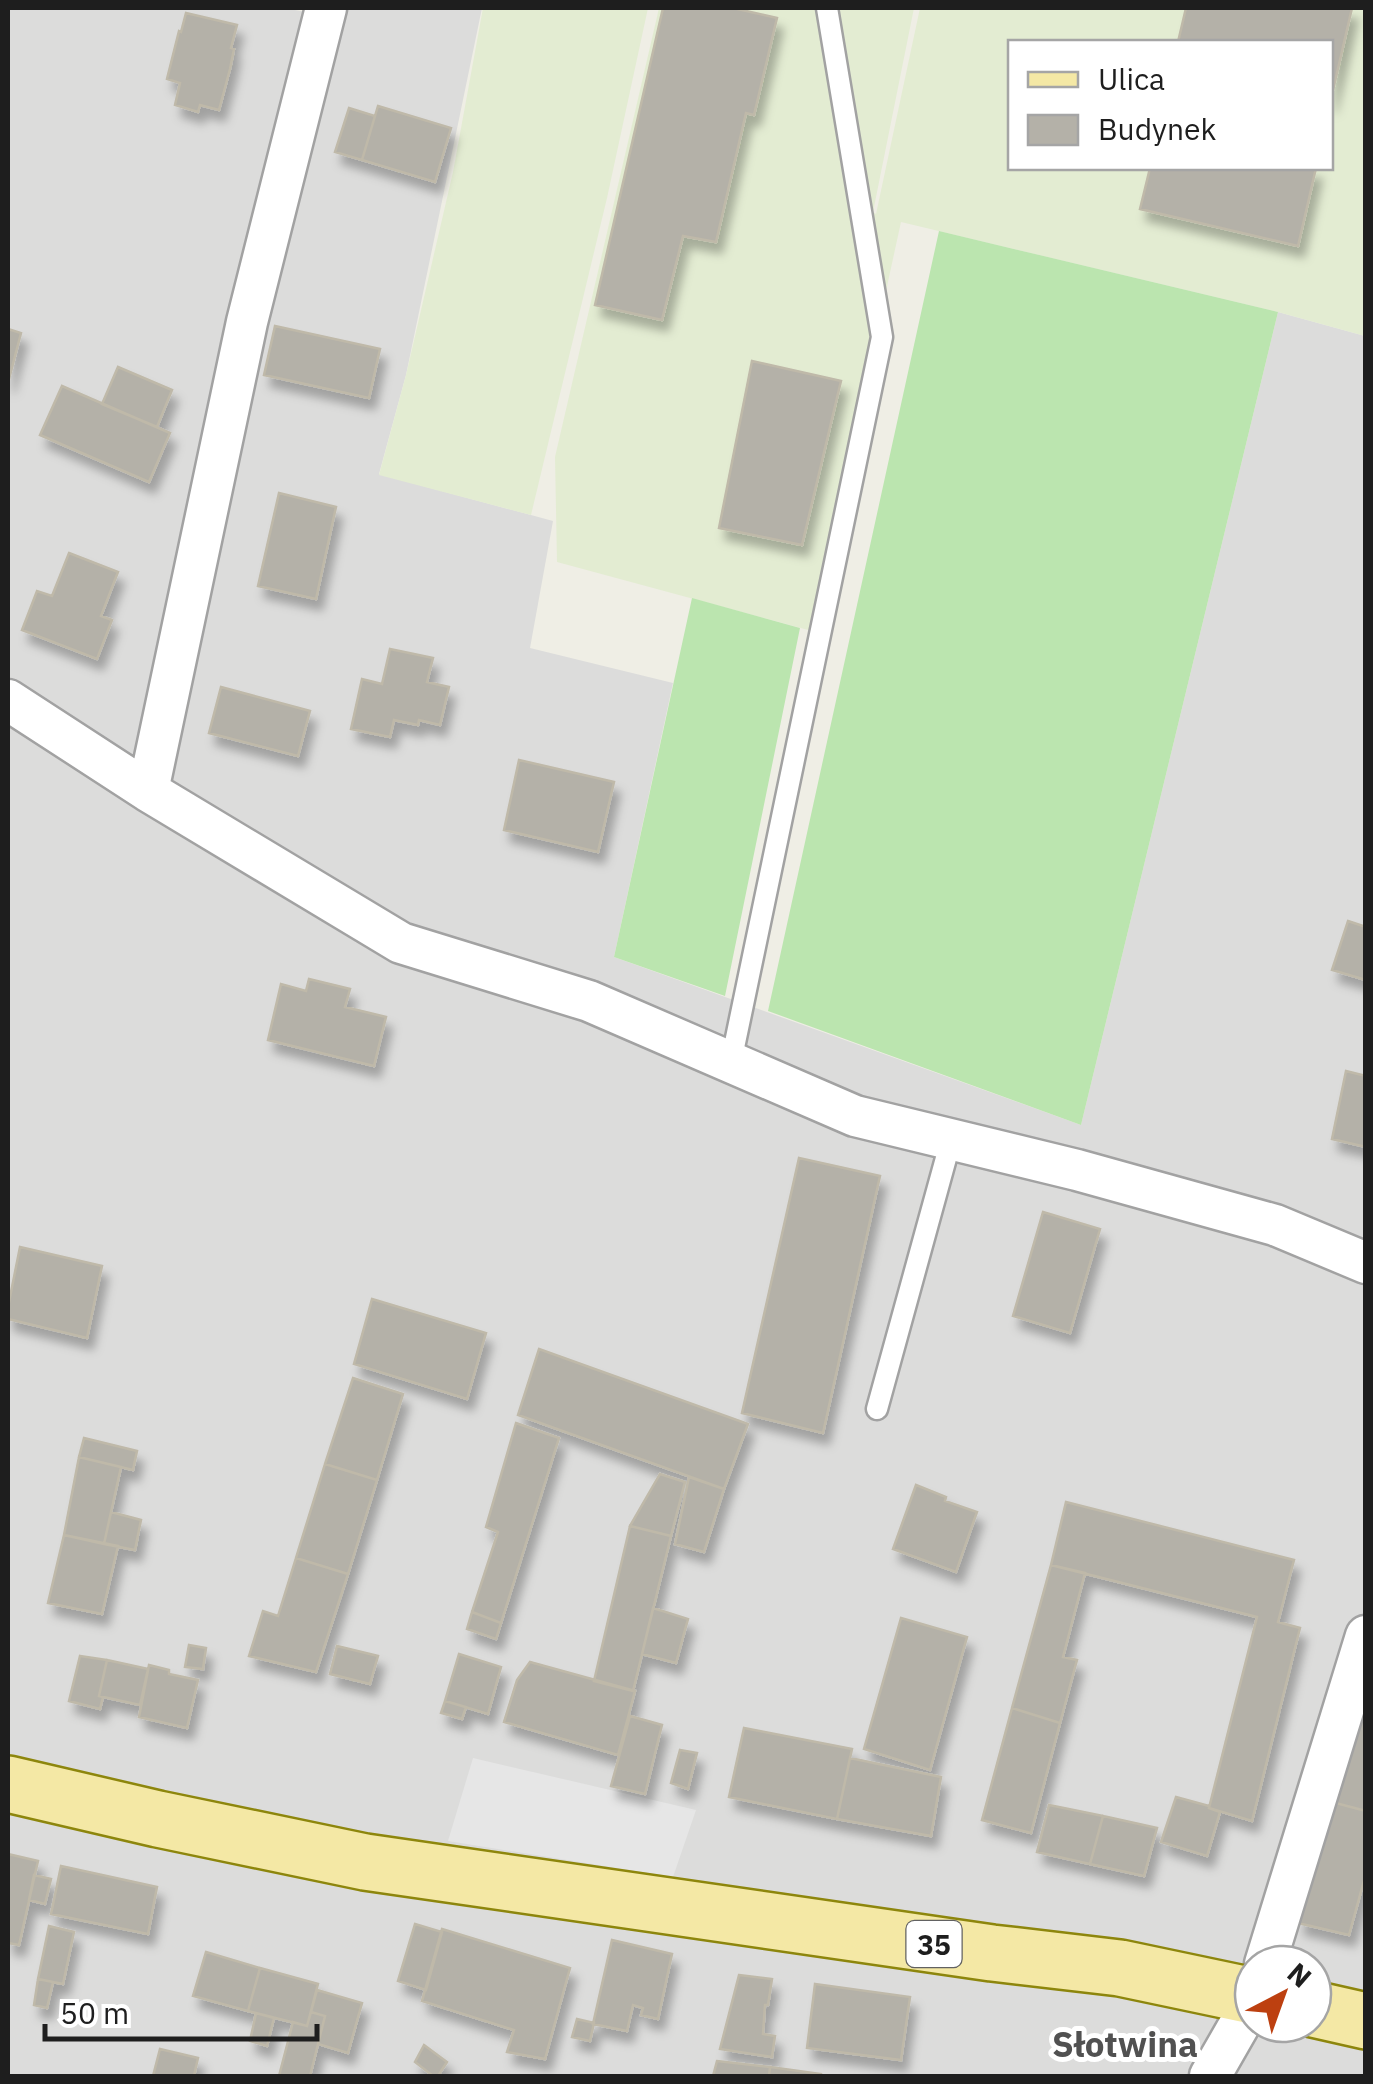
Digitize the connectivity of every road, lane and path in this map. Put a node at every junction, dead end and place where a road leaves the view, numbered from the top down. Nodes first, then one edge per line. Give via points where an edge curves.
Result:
1 (326, 8) edge
2 (828, 8) edge
3 (8, 700) edge
4 (148, 792) junction
5 (731, 1062) junction
6 (951, 1140) junction
7 (1366, 1264) edge
8 (877, 1409) dead end
9 (1366, 1636) edge
10 (8, 1784) edge
11 (1272, 1944) edge
12 (1233, 1993) edge
13 (1333, 2014) edge
14 (1366, 2021) edge
15 (1233, 2034) edge
16 (1210, 2076) edge

1 - 4 street via 247,322
2 - 5 lane via 882,337
3 - 4 street
4 - 5 street via 402,943 589,1001
5 - 6 street via 855,1116
6 - 7 street via 1275,1225
6 - 8 lane
9 - 11 street
10 - 12 main road, 35 via 365,1862 1120,1968
13 - 14 main road
15 - 16 street

